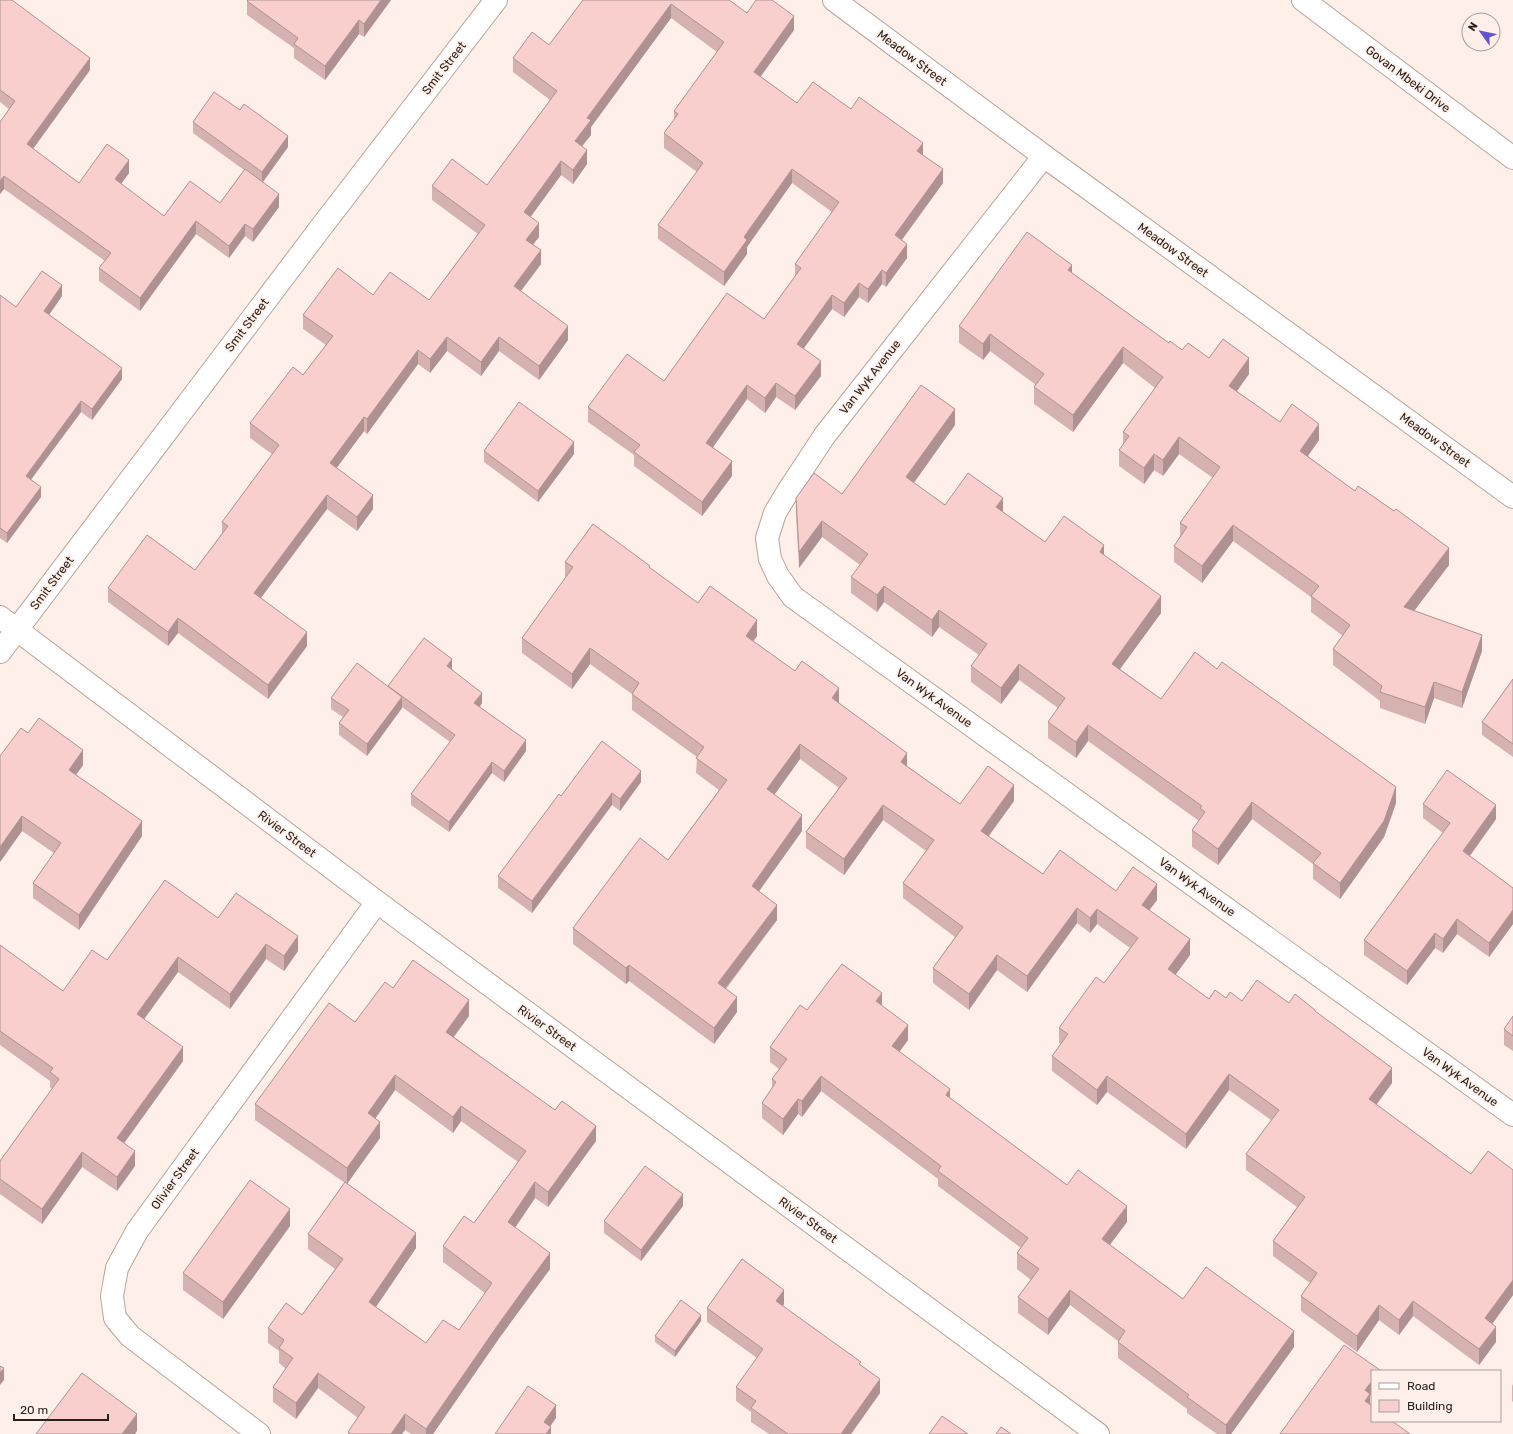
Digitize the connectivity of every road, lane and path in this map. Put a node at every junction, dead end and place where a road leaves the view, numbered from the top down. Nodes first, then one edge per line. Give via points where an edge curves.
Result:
1 (496, 0) edge
2 (834, 0) edge
3 (1303, 0) edge
4 (1044, 156) junction
5 (1513, 158) edge
6 (1513, 497) edge
7 (8, 623) edge
8 (0, 652) edge
9 (377, 902) junction
10 (1513, 1114) edge
11 (259, 1434) edge
12 (1098, 1434) edge

1 - 7 street, Smit Street via 322,226
2 - 4 street, Meadow Street
3 - 5 street, Govan Mbeki Drive
4 - 6 street, Meadow Street
4 - 10 street, Van Wyk Avenue via 825,435 775,513 767,538 770,560 793,597
7 - 8 street, Smit Street
7 - 9 street, Rivier Street
9 - 11 street, Olivier Street via 137,1231 117,1268 112,1296 114,1318 130,1336
9 - 12 street, Rivier Street

